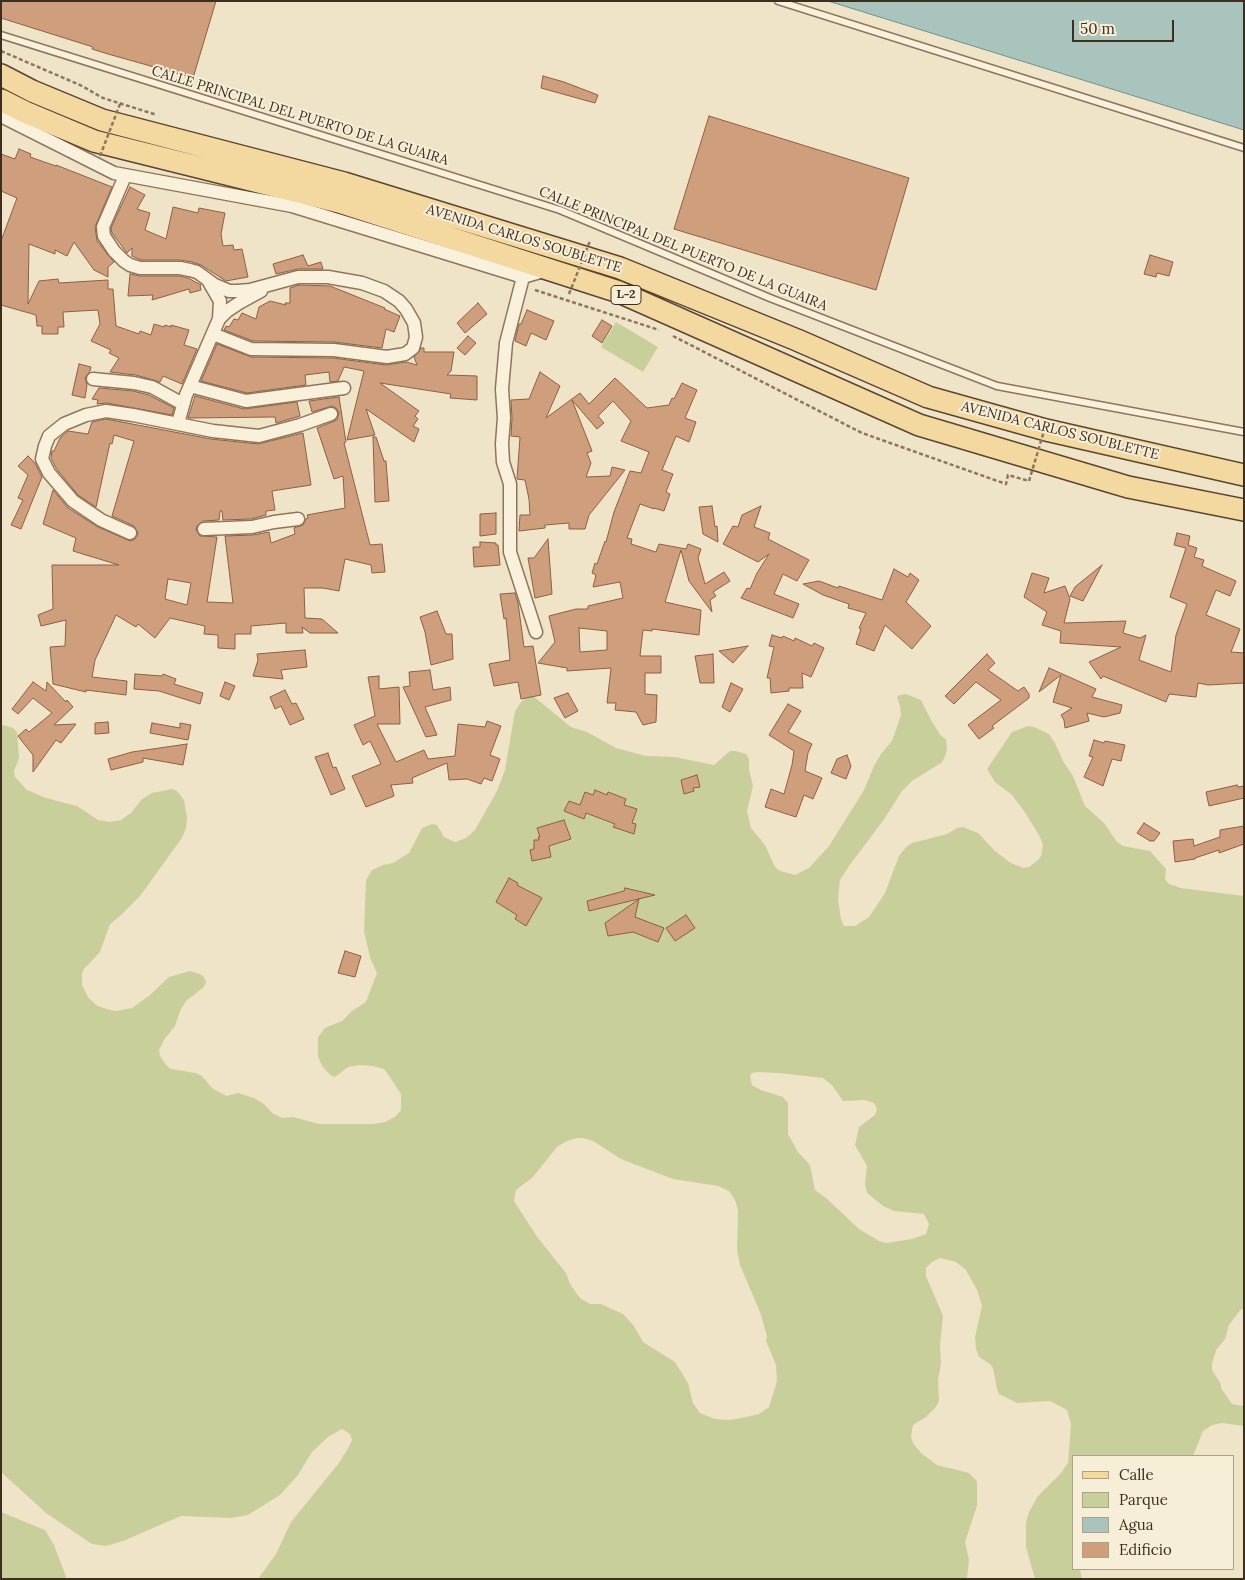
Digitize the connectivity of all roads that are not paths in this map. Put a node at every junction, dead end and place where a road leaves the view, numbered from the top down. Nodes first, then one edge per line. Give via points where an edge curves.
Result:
1 (778, 1) edge
2 (1, 35) edge
3 (1, 75) edge
4 (1, 100) edge
5 (1, 116) edge
6 (1244, 148) edge
7 (125, 176) junction
8 (549, 270) junction
9 (523, 277) junction
10 (209, 281) junction
11 (276, 284) junction
12 (220, 319) junction
13 (213, 334) junction
14 (93, 379) dead end
15 (190, 386) junction
16 (344, 388) dead end
17 (183, 404) junction
18 (331, 414) dead end
19 (178, 423) junction
20 (1244, 432) edge
21 (1244, 475) edge
22 (1244, 510) edge
23 (298, 519) dead end
24 (204, 529) dead end
25 (130, 533) dead end
26 (536, 632) dead end

1 - 6 lane
2 - 20 lane, CALLE PRINCIPAL DEL PUERTO DE LA GUAIRA via 560,210 770,298 997,386
3 - 21 main road, AVENIDA CARLOS SOUBLETTE / L-2 via 102,120 344,183 620,268 928,397 1046,430
4 - 8 main road, AVENIDA CARLOS SOUBLETTE / L-2 via 94,141 340,202
5 - 7 street via 114,174
7 - 9 street via 292,206
7 - 10 street via 103,227 104,236 114,251 130,265 190,270
8 - 9 street, AVENIDA CARLOS SOUBLETTE
8 - 22 main road, AVENIDA CARLOS SOUBLETTE / L-2 via 618,292 919,425 1128,487
9 - 26 street via 506,343 502,444 503,462 510,484 510,552
10 - 11 street via 229,291
10 - 12 street via 220,301
11 - 12 street via 239,303
11 - 13 street via 298,278 328,277 384,290 399,301 414,323 416,337 413,348 405,354 387,357 334,350 251,349
12 - 13 street
13 - 15 street
14 - 17 street via 152,387
15 - 16 street via 246,401
15 - 17 street
17 - 19 street
18 - 19 street via 259,436
19 - 25 street via 133,414 106,412 86,415 64,424 49,436 44,446 42,459 49,473 72,501 101,520
23 - 24 street via 252,527

